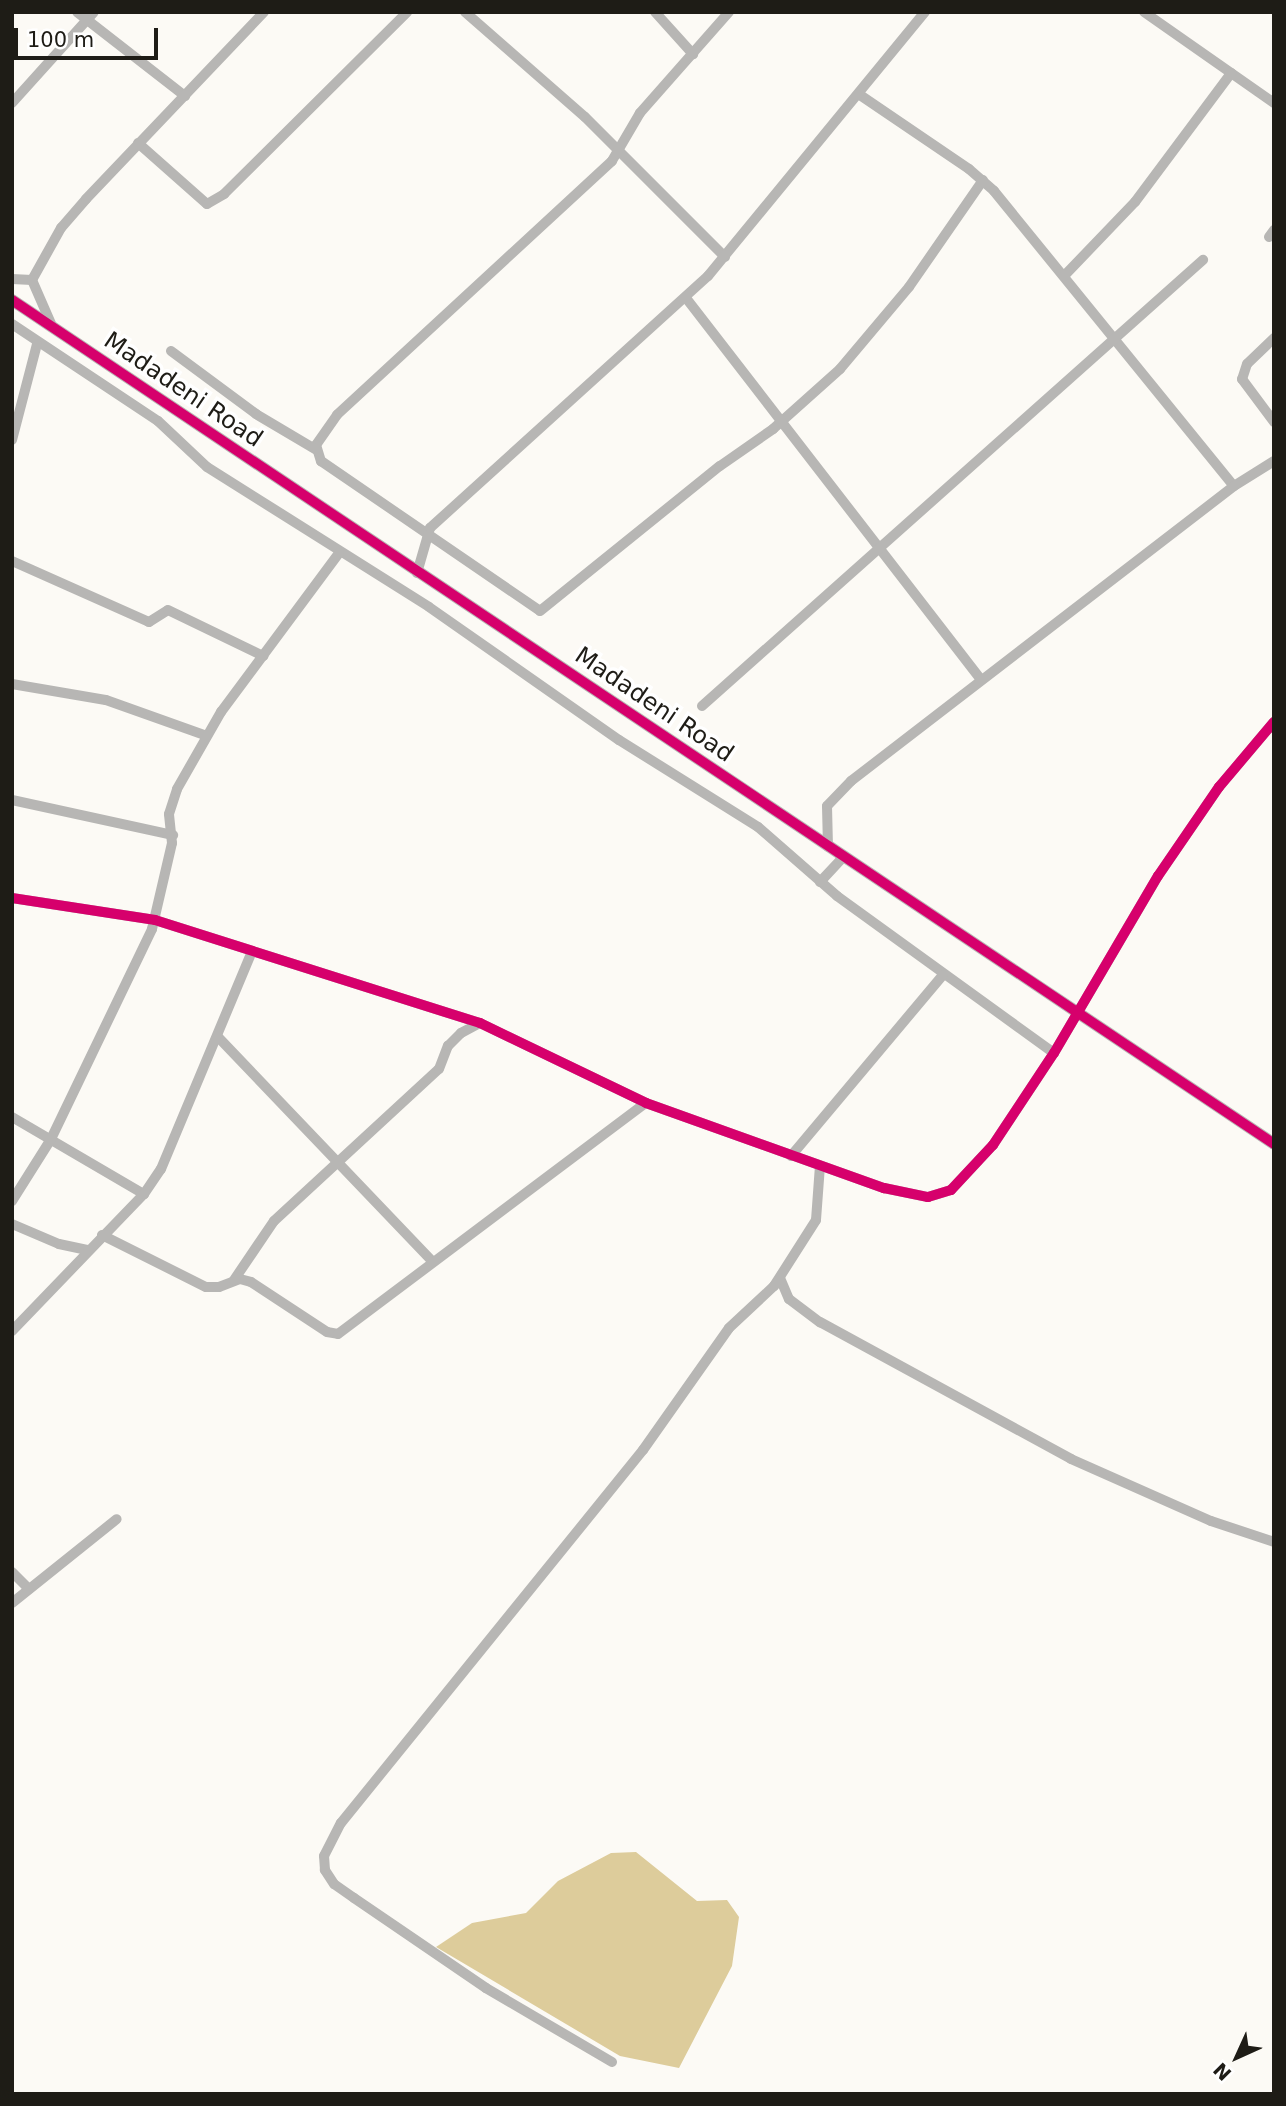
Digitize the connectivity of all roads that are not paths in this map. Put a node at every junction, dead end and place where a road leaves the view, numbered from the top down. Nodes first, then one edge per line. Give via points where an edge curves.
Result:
1 (77, 12) edge
2 (264, 12) edge
3 (407, 12) edge
4 (465, 12) edge
5 (655, 12) edge
6 (729, 12) edge
7 (925, 12) edge
8 (1144, 12) edge
9 (91, 16) edge
10 (693, 54) junction
11 (1231, 73) junction
12 (860, 95) junction
13 (185, 96) junction
14 (12, 103) edge
15 (1274, 103) edge
16 (138, 143) junction
17 (620, 150) junction
18 (984, 180) junction
19 (725, 257) junction
20 (1203, 260) dead end
21 (1064, 276) junction
22 (12, 279) edge
23 (32, 280) junction
24 (686, 298) junction
25 (12, 300) edge
26 (12, 324) edge
27 (51, 326) junction
28 (1114, 338) junction
29 (1274, 338) edge
30 (37, 344) junction
31 (171, 351) dead end
32 (782, 421) junction
33 (1274, 422) edge
34 (12, 440) edge
35 (315, 449) junction
36 (1274, 461) edge
37 (1234, 486) junction
38 (426, 533) junction
39 (880, 548) junction
40 (339, 553) junction
41 (12, 561) edge
42 (417, 573) junction
43 (263, 656) junction
44 (981, 679) junction
45 (12, 684) edge
46 (702, 706) dead end
47 (1274, 722) edge
48 (207, 736) junction
49 (12, 800) edge
50 (173, 835) junction
51 (828, 847) junction
52 (843, 857) junction
53 (820, 882) junction
54 (12, 898) edge
55 (155, 920) junction
56 (252, 951) junction
57 (943, 975) junction
58 (1074, 1014) junction
59 (480, 1023) junction
60 (218, 1037) junction
61 (1054, 1053) junction
62 (646, 1103) junction
63 (12, 1117) edge
64 (51, 1139) junction
65 (1274, 1144) edge
66 (791, 1156) junction
67 (339, 1158) junction
68 (820, 1166) junction
69 (144, 1194) junction
70 (12, 1201) edge
71 (12, 1224) edge
72 (102, 1235) junction
73 (88, 1250) junction
74 (433, 1262) junction
75 (779, 1278) junction
76 (234, 1280) junction
77 (12, 1331) edge
78 (117, 1519) dead end
79 (1274, 1542) edge
80 (12, 1572) edge
81 (29, 1589) junction
82 (12, 1603) edge
83 (612, 2062) dead end

1 - 9 street
2 - 13 street
3 - 16 street via 224,194 207,204
4 - 17 street
5 - 10 street
6 - 10 street
7 - 12 street
8 - 11 street
9 - 13 street
9 - 14 street
10 - 17 street via 640,113
11 - 15 street
11 - 21 street via 1135,202
12 - 18 street
12 - 19 street
13 - 16 street
16 - 23 street via 61,228
17 - 19 street
17 - 35 street via 337,415
18 - 21 street
18 - 32 street via 858,349
19 - 24 street
20 - 28 street
21 - 28 street
22 - 23 street
23 - 27 street
24 - 32 street
24 - 38 street
25 - 27 street, Madadeni Road
26 - 30 street
27 - 42 street, Madadeni Road
28 - 37 street
28 - 39 street
29 - 33 street via 1247,364 1242,379
30 - 34 street
30 - 40 street via 158,421 207,467
31 - 35 street via 256,414
32 - 38 street via 540,611
32 - 39 street
35 - 38 street via 321,461
36 - 37 street
37 - 44 street
38 - 42 street
39 - 44 street
39 - 46 street
40 - 43 street
40 - 53 street via 437,612 619,740 758,827
41 - 43 street via 149,622 169,610
42 - 51 street, Madadeni Road
43 - 48 street
44 - 51 street via 832,799 826,812
45 - 48 street via 106,700
47 - 58 street via 1186,835
48 - 50 street via 170,804
49 - 50 street
50 - 55 street
51 - 52 street, Madadeni Road
52 - 53 street
52 - 58 street, Madadeni Road
53 - 57 street
54 - 55 street
55 - 56 street
55 - 64 street
56 - 59 street
56 - 60 street
57 - 61 street
57 - 66 street
58 - 61 street
58 - 65 street, Madadeni Road
59 - 62 street
59 - 67 street via 461,1033 448,1046 439,1069
60 - 67 street
60 - 69 street via 161,1169
61 - 68 street via 993,1144 951,1190 914,1196
62 - 66 street
62 - 74 street
63 - 64 street
64 - 69 street
64 - 70 street
66 - 68 street
67 - 74 street
67 - 76 street via 274,1220
68 - 75 street via 817,1220
69 - 72 street
71 - 73 street via 59,1244
72 - 73 street
72 - 76 street via 206,1287
73 - 77 street
74 - 76 street via 332,1334 251,1282
75 - 79 street via 789,1299 820,1322 1071,1459 1201,1517
75 - 83 street via 765,1297 729,1328 643,1450 341,1823 324,1856 334,1884 486,1988
78 - 81 street
80 - 81 street
81 - 82 street

